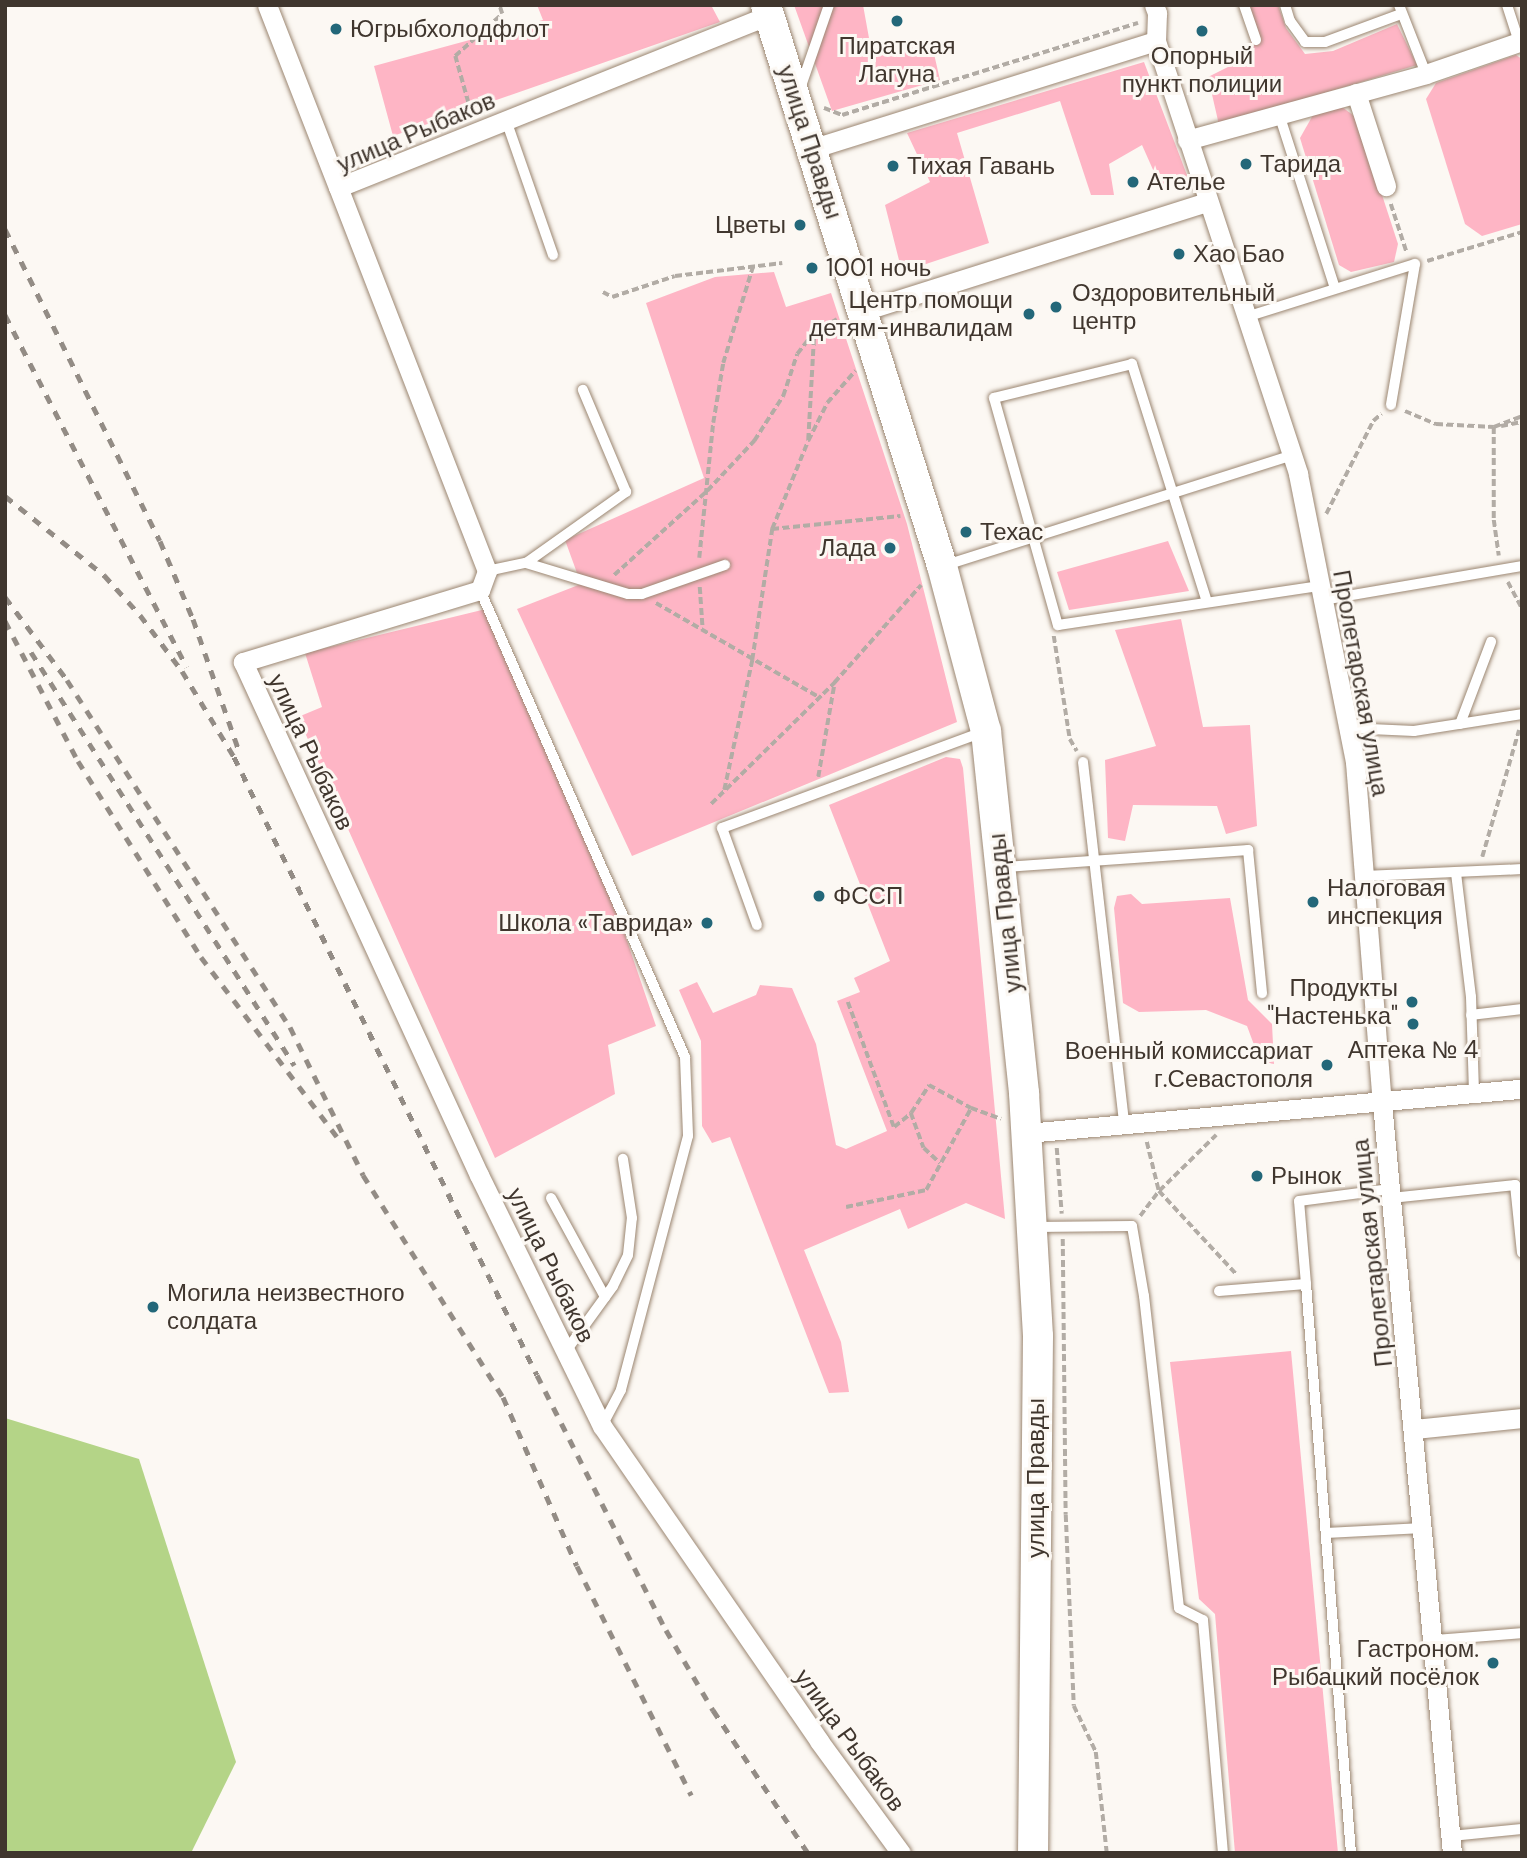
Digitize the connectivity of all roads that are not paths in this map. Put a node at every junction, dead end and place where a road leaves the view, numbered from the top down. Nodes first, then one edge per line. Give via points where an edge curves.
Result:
1 (267, 5) edge
2 (829, 5) edge
3 (1244, 5) edge
4 (1285, 5) edge
5 (1507, 5) edge
6 (1400, 9) edge
7 (768, 10) edge
8 (1156, 11) edge
9 (1256, 40) dead end
10 (1156, 41) junction
11 (1520, 42) edge
12 (1426, 75) junction
13 (1356, 93) junction
14 (806, 102) junction
15 (1279, 113) junction
16 (506, 121) junction
17 (1187, 141) junction
18 (814, 148) junction
19 (1386, 186) road end
20 (338, 187) junction
21 (1207, 202) junction
22 (553, 254) dead end
23 (1335, 288) junction
24 (845, 313) junction
25 (1245, 317) junction
26 (583, 390) dead end
27 (1391, 405) road end
28 (1292, 455) junction
29 (1173, 493) junction
30 (1033, 538) junction
31 (526, 563) junction
32 (725, 565) dead end
33 (1522, 566) edge
34 (933, 574) junction
35 (484, 580) junction
36 (1321, 593) junction
37 (1207, 602) junction
38 (1491, 642) dead end
39 (1522, 716) edge
40 (1460, 724) junction
41 (1348, 728) junction
42 (986, 731) junction
43 (1083, 762) road end
44 (1094, 860) junction
45 (1000, 867) junction
46 (1522, 869) edge
47 (1457, 873) junction
48 (1364, 876) junction
49 (758, 925) dead end
50 (1262, 993) dead end
51 (1522, 1009) edge
52 (1471, 1014) junction
53 (1522, 1089) edge
54 (1474, 1094) junction
55 (1382, 1103) junction
56 (1133, 1123) junction
57 (1015, 1126) junction
58 (623, 1159) dead end
59 (1391, 1193) junction
60 (551, 1198) dead end
61 (1031, 1227) junction
62 (1522, 1253) edge
63 (1306, 1284) junction
64 (1219, 1291) dead end
65 (605, 1297) junction
66 (566, 1352) junction
67 (1522, 1418) edge
68 (602, 1426) junction
69 (1413, 1429) junction
70 (1423, 1528) junction
71 (1326, 1533) junction
72 (1522, 1633) edge
73 (1434, 1640) junction
74 (1522, 1829) edge
75 (1452, 1844) edge
76 (901, 1853) edge
77 (1033, 1853) edge
78 (1223, 1853) edge
79 (1351, 1853) edge

1 - 20 street
2 - 14 lane
3 - 9 lane
4 - 6 lane via 1305,42 1325,42
5 - 11 lane
6 - 12 lane
7 - 14 main road, улица Правды
7 - 16 street, улица Рыбаков
8 - 10 street, Пролетарская улица
10 - 17 street, Пролетарская улица
10 - 18 street
11 - 12 street
12 - 13 street
13 - 15 street
13 - 19 street
14 - 18 main road, улица Правды
15 - 17 street
15 - 23 lane
16 - 20 street, улица Рыбаков
16 - 22 lane
17 - 21 street, Пролетарская улица
18 - 24 main road, улица Правды
20 - 35 street, улица Рыбаков
21 - 24 street
21 - 25 street, Пролетарская улица
23 - 25 lane
23 - 27 lane via 1416,264
24 - 34 main road, улица Правды
25 - 28 street, Пролетарская улица
26 - 31 lane via 626,492
28 - 29 lane
28 - 36 street, Пролетарская улица
29 - 30 lane
29 - 30 lane via 1132,364 994,398
29 - 37 lane
30 - 34 lane
30 - 37 lane via 1058,625
31 - 32 lane via 628,594 642,594
31 - 35 lane
33 - 36 lane
34 - 42 main road, улица Правды
35 - 66 street, улица Рыбаков via 243,662 479,1175
35 - 68 lane via 685,1057 688,1136 621,1390
36 - 37 lane
36 - 41 street, Пролетарская улица
38 - 40 lane
39 - 40 lane
40 - 41 lane via 1414,731
41 - 48 street, Пролетарская улица
42 - 45 main road, улица Правды
42 - 49 lane via 722,828
43 - 44 lane
44 - 45 lane
44 - 50 lane via 1248,850
44 - 56 lane
45 - 57 main road, улица Правды
46 - 47 lane
47 - 48 lane
47 - 52 lane
48 - 55 street, Пролетарская улица
51 - 52 lane
52 - 54 lane
53 - 54 street
54 - 55 street
55 - 56 street
55 - 59 street, Пролетарская улица
56 - 57 street
57 - 61 main road, улица Правды
58 - 65 lane via 632,1218 628,1255
59 - 62 lane via 1515,1185
59 - 63 lane via 1299,1201
59 - 69 street, Пролетарская улица
60 - 65 lane
61 - 77 main road, улица Правды via 1038,1336
61 - 78 lane via 1132,1226 1179,1608 1203,1620
63 - 64 lane
63 - 71 lane
65 - 66 lane
66 - 68 street, улица Рыбаков
67 - 69 street
68 - 76 street, улица Рыбаков
69 - 70 street, Пролетарская улица
70 - 71 lane
70 - 73 street, Пролетарская улица
71 - 79 lane
72 - 73 lane
73 - 75 street, Пролетарская улица
74 - 75 lane

